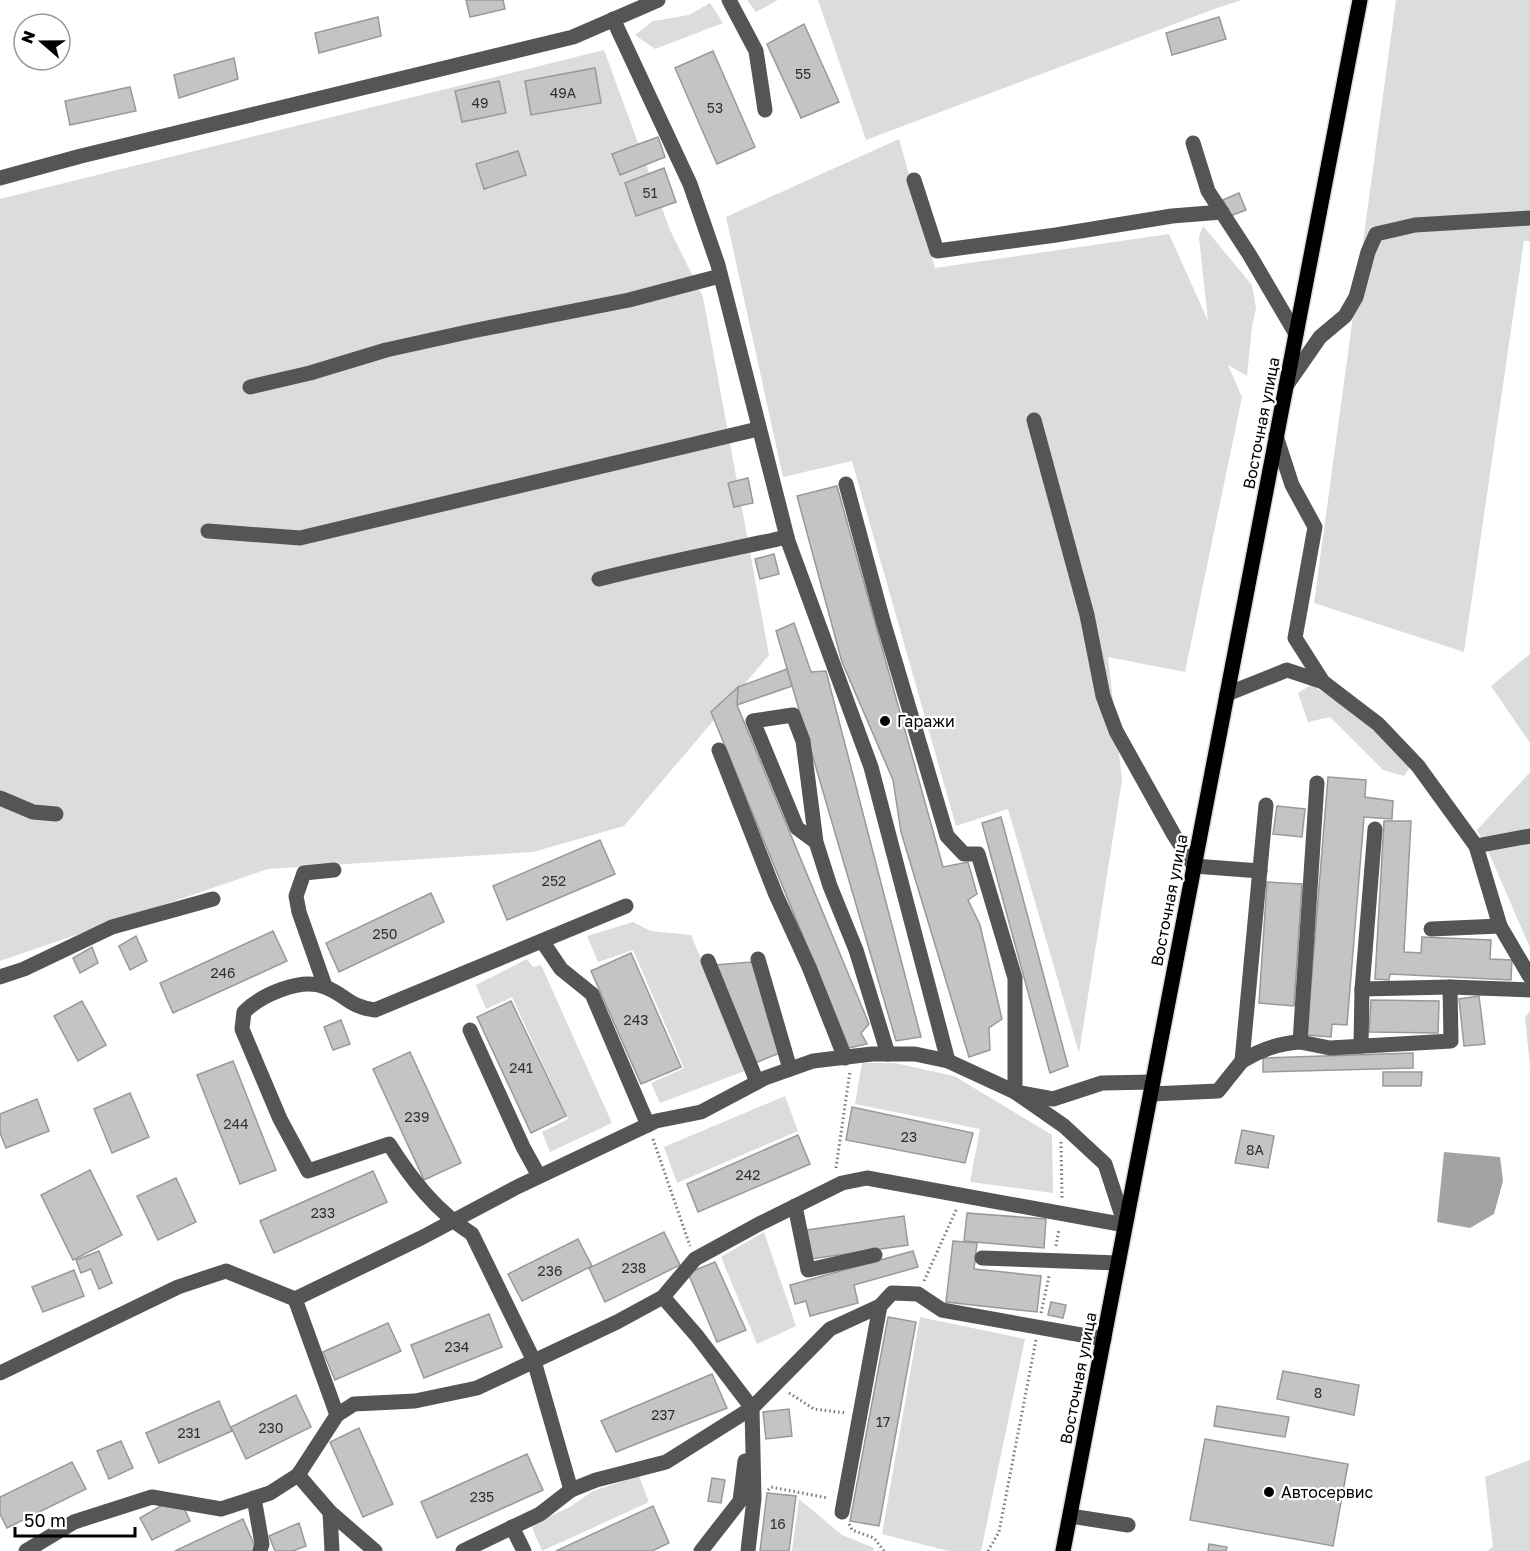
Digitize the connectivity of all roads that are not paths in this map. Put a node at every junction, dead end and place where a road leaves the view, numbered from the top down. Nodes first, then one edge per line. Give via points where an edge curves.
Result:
1 (658, 0) edge
2 (729, 0) edge
3 (1360, 0) edge
4 (613, 19) junction
5 (765, 110) dead end
6 (1193, 143) dead end
7 (0, 178) edge
8 (914, 180) dead end
9 (1222, 212) junction
10 (1530, 218) edge
11 (720, 276) junction
12 (1296, 334) junction
13 (1286, 386) junction
14 (250, 387) dead end
15 (1034, 420) dead end
16 (758, 429) junction
17 (1276, 436) junction
18 (846, 484) dead end
19 (208, 531) dead end
20 (787, 537) junction
21 (600, 579) dead end
22 (1323, 682) junction
23 (1227, 694) junction
24 (719, 750) dead end
25 (1317, 783) dead end
26 (0, 798) edge
27 (1266, 805) dead end
28 (56, 814) dead end
29 (1375, 829) dead end
30 (1530, 836) edge
31 (816, 842) junction
32 (1476, 846) junction
33 (1194, 866) junction
34 (334, 870) dead end
35 (1260, 871) junction
36 (213, 899) dead end
37 (626, 906) dead end
38 (1500, 926) junction
39 (1431, 929) dead end
40 (542, 941) junction
41 (758, 959) dead end
42 (708, 961) dead end
43 (0, 977) edge
44 (1530, 977) edge
45 (325, 986) junction
46 (1450, 987) junction
47 (1362, 989) junction
48 (1530, 990) edge
49 (470, 1030) dead end
50 (1300, 1042) junction
51 (1360, 1046) junction
52 (888, 1054) junction
53 (849, 1057) junction
54 (1242, 1061) junction
55 (948, 1062) junction
56 (790, 1069) junction
57 (757, 1082) junction
58 (1152, 1088) junction
59 (1016, 1092) junction
60 (648, 1125) junction
61 (539, 1176) junction
62 (795, 1206) junction
63 (452, 1222) junction
64 (1125, 1225) junction
65 (875, 1255) dead end
66 (982, 1258) dead end
67 (1118, 1263) junction
68 (663, 1297) junction
69 (294, 1299) junction
70 (880, 1306) junction
71 (1104, 1339) junction
72 (534, 1361) junction
73 (0, 1373) edge
74 (752, 1408) junction
75 (338, 1415) junction
76 (298, 1475) junction
77 (571, 1490) junction
78 (254, 1498) junction
79 (843, 1506) road end
80 (330, 1512) junction
81 (1070, 1516) junction
82 (1128, 1525) dead end
83 (513, 1527) junction
84 (26, 1551) edge
85 (260, 1551) edge
86 (332, 1551) edge
87 (375, 1551) edge
88 (463, 1551) edge
89 (524, 1551) edge
90 (700, 1551) edge
91 (748, 1551) edge
92 (1063, 1551) edge

1 - 4 street
2 - 5 street via 756,51
3 - 12 main road, Восточная улица
4 - 7 street via 573,36
4 - 11 street via 690,184
6 - 9 street via 1208,191
8 - 9 street via 937,251
9 - 12 street
10 - 13 street via 1415,225 1376,234 1351,307 1320,337
11 - 14 street via 629,300 386,350
11 - 16 street
12 - 13 main road, Восточная улица
13 - 17 main road, Восточная улица
15 - 33 street via 1087,615 1103,696 1116,731
16 - 19 street via 300,538
16 - 20 street
17 - 22 street via 1292,485 1315,527 1295,638
17 - 23 main road, Восточная улица
18 - 59 street via 947,836 964,854 978,854 1016,978
20 - 21 street
20 - 55 street via 871,767
22 - 23 street via 1287,670
22 - 32 street via 1378,724 1418,766
23 - 33 main road, Восточная улица
24 - 53 street via 776,895
25 - 50 street
26 - 28 street via 33,812
27 - 35 street
29 - 47 street
30 - 32 street
31 - 31 street via 797,828 753,722 793,715 803,741
31 - 52 street via 856,950
32 - 38 street
33 - 35 street
33 - 58 main road, Восточная улица
34 - 45 street via 304,873 296,896
35 - 54 street
36 - 43 street via 112,927
37 - 40 street
38 - 39 street
38 - 44 street
40 - 45 street via 375,1010 360,1008
40 - 60 street via 561,969 592,994
41 - 56 street
42 - 57 street
45 - 63 street via 304,982 256,1001 244,1012 242,1029 308,1172 389,1144 411,1178
46 - 47 street
46 - 48 street
46 - 51 street via 1450,1041
47 - 51 street
49 - 61 street
50 - 51 street via 1330,1048
50 - 54 street via 1259,1051
52 - 53 street
52 - 55 street via 915,1054
53 - 56 street via 813,1061
54 - 58 street via 1218,1092
55 - 59 street
56 - 57 street
57 - 60 street via 701,1112
58 - 59 street via 1102,1083 1053,1099
58 - 64 main road, Восточная улица
59 - 64 street via 1065,1126 1105,1164
60 - 61 street
61 - 63 street
62 - 64 street via 842,1183 867,1178
62 - 65 street via 808,1270
62 - 68 street via 695,1259
63 - 69 street
63 - 72 street via 472,1234
64 - 67 main road, Восточная улица
66 - 67 street
67 - 71 main road, Восточная улица
68 - 72 street
68 - 74 street
69 - 73 street via 226,1271 178,1287
69 - 75 street
70 - 71 street via 892,1293 918,1294 942,1310
70 - 74 street via 830,1329
70 - 79 street
71 - 81 main road, Восточная улица
72 - 75 street via 477,1388 415,1401 354,1404
72 - 77 street
74 - 77 street via 666,1462
74 - 90 street via 740,1501
74 - 91 street via 753,1499
75 - 76 street
76 - 78 street
76 - 80 street
77 - 83 street via 540,1514
78 - 84 street via 221,1509 152,1497 74,1522
78 - 85 street
80 - 86 street
80 - 87 street
81 - 82 street
81 - 92 main road, Восточная улица
83 - 88 street
83 - 89 street

